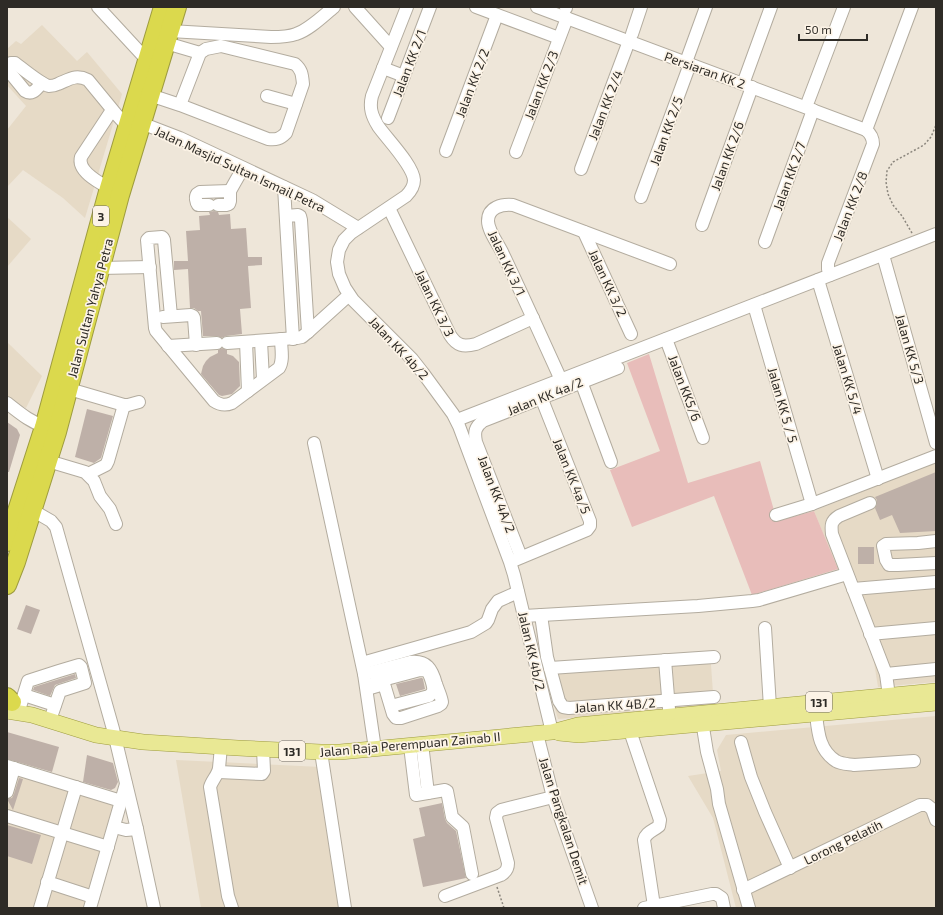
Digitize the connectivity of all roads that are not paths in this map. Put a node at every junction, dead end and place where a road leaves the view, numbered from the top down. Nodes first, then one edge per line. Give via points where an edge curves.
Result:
1 (98, 7) edge
2 (163, 7) edge
3 (177, 7) edge
4 (334, 7) edge
5 (355, 7) edge
6 (407, 7) edge
7 (430, 7) edge
8 (476, 7) edge
9 (536, 7) edge
10 (641, 7) edge
11 (706, 7) edge
12 (771, 7) edge
13 (844, 7) edge
14 (912, 7) edge
15 (566, 11) edge
16 (494, 12) edge
17 (168, 37) junction
18 (630, 37) junction
19 (559, 38) junction
20 (391, 47) junction
21 (200, 53) junction
22 (147, 60) junction
23 (688, 63) junction
24 (7, 66) edge
25 (383, 68) junction
26 (7, 69) edge
27 (404, 76) junction
28 (42, 83) junction
29 (747, 86) junction
30 (150, 96) junction
31 (267, 96) dead end
32 (296, 104) junction
33 (180, 105) junction
34 (810, 109) junction
35 (112, 110) junction
36 (388, 118) dead end
37 (134, 124) junction
38 (869, 133) junction
39 (446, 151) dead end
40 (516, 152) dead end
41 (243, 168) junction
42 (581, 169) dead end
43 (109, 188) junction
44 (288, 188) junction
45 (230, 191) junction
46 (641, 197) dead end
47 (389, 208) junction
48 (289, 215) junction
49 (702, 225) dead end
50 (358, 228) junction
51 (584, 232) junction
52 (936, 234) edge
53 (765, 242) dead end
54 (883, 255) junction
55 (670, 264) dead end
56 (150, 267) junction
57 (100, 268) junction
58 (830, 275) junction
59 (818, 280) junction
60 (349, 295) junction
61 (754, 305) junction
62 (171, 316) junction
63 (154, 317) junction
64 (533, 318) junction
65 (308, 332) junction
66 (631, 334) dead end
67 (281, 339) junction
68 (294, 339) junction
69 (666, 339) junction
70 (261, 341) junction
71 (246, 342) junction
72 (196, 345) junction
73 (168, 346) junction
74 (618, 368) dead end
75 (579, 378) junction
76 (263, 379) junction
77 (561, 380) junction
78 (69, 389) junction
79 (248, 391) junction
80 (539, 393) junction
81 (139, 402) dead end
82 (7, 403) edge
83 (124, 405) junction
84 (458, 423) junction
85 (50, 430) junction
86 (475, 430) junction
87 (703, 438) dead end
88 (314, 443) dead end
89 (936, 443) edge
90 (936, 456) edge
91 (48, 461) junction
92 (611, 462) dead end
93 (88, 474) junction
94 (878, 479) junction
95 (870, 503) dead end
96 (812, 504) junction
97 (32, 510) junction
98 (776, 515) dead end
99 (10, 520) edge
100 (116, 524) dead end
101 (7, 542) edge
102 (936, 542) edge
103 (516, 560) junction
104 (931, 564) edge
105 (847, 574) junction
106 (932, 582) edge
107 (7, 586) edge
108 (853, 589) junction
109 (518, 592) junction
110 (524, 616) junction
111 (540, 616) junction
112 (764, 628) dead end
113 (936, 628) edge
114 (870, 634) junction
115 (94, 656) junction
116 (714, 657) dead end
117 (665, 660) junction
118 (550, 668) junction
119 (936, 670) edge
120 (59, 671) junction
121 (886, 674) junction
122 (382, 677) junction
123 (365, 678) junction
124 (936, 691) edge
125 (889, 696) junction
126 (714, 697) dead end
127 (668, 701) junction
128 (936, 703) edge
129 (14, 705) edge
130 (55, 705) junction
131 (391, 706) junction
132 (770, 707) junction
133 (816, 714) junction
134 (670, 716) junction
135 (698, 719) junction
136 (50, 720) junction
137 (630, 731) junction
138 (552, 732) junction
139 (537, 734) junction
140 (116, 738) junction
141 (741, 742) dead end
142 (416, 745) junction
143 (221, 747) junction
144 (263, 749) junction
145 (375, 749) junction
146 (321, 752) junction
147 (914, 761) dead end
148 (11, 767) edge
149 (219, 772) junction
150 (126, 783) junction
151 (76, 787) junction
152 (7, 792) edge
153 (428, 793) junction
154 (553, 797) junction
155 (121, 801) junction
156 (7, 816) edge
157 (936, 820) edge
158 (114, 827) junction
159 (137, 828) junction
160 (62, 833) junction
161 (108, 848) junction
162 (790, 868) junction
163 (472, 874) dead end
164 (47, 882) junction
165 (744, 890) junction
166 (445, 896) dead end
167 (91, 902) edge
168 (649, 907) edge
169 (40, 908) edge
170 (154, 908) edge
171 (232, 908) edge
172 (345, 908) edge
173 (592, 908) edge
174 (724, 908) edge
175 (749, 908) edge

1 - 22 street
2 - 22 highway, Jalan Sultan Yahya Petra / 3
3 - 17 highway, Jalan Sultan Yahya Petra / 3
4 - 17 street via 307,28 285,37
5 - 20 street
6 - 20 street, Jalan KK 4b/2
7 - 27 street, Jalan KK 2/1
8 - 16 street
9 - 15 street, Persiaran KK 2
10 - 18 street, Jalan KK 2/4
11 - 23 street, Jalan KK 2/5
12 - 29 street, Jalan KK 2/6
13 - 34 street, Jalan KK 2/7
14 - 38 street, Jalan KK 2/8
15 - 18 street, Persiaran KK 2
15 - 19 street, Jalan KK 2/3
16 - 19 street
16 - 39 street, Jalan KK 2/2
17 - 21 street
17 - 30 highway, Jalan Sultan Yahya Petra / 3
18 - 23 street, Persiaran KK 2
18 - 42 street, Jalan KK 2/4
19 - 40 street, Jalan KK 2/3
20 - 25 street, Jalan KK 4b/2
21 - 32 street via 221,46 295,64 300,68 303,84
21 - 33 street
22 - 37 highway, Jalan Sultan Yahya Petra / 3
23 - 29 street, Persiaran KK 2
23 - 46 street, Jalan KK 2/5
24 - 28 street via 15,63
25 - 27 street
25 - 47 street, Jalan KK 4b/2 via 370,103 371,111 378,126 408,164 414,181 412,190
26 - 28 street via 29,93 33,93
27 - 36 street, Jalan KK 2/1
28 - 35 street via 49,86 75,77 83,77
29 - 34 street, Persiaran KK 2
29 - 49 street, Jalan KK 2/6
30 - 33 street
30 - 37 highway, Jalan Sultan Yahya Petra / 3
31 - 32 street
32 - 33 street via 286,133 274,140
34 - 38 street, Persiaran KK 2
34 - 53 street, Jalan KK 2/7
35 - 37 street
35 - 43 street via 80,162 94,180
37 - 41 street, Jalan Masjid Sultan Ismail Petra via 180,138
37 - 43 highway, Jalan Sultan Yahya Petra / 3
37 - 57 highway, Jalan Sultan Yahya Petra / 3 via 120,195
38 - 58 street, Jalan KK 2/8 via 873,144 828,263
41 - 44 street, Jalan Masjid Sultan Ismail Petra
41 - 45 street
43 - 85 highway, Jalan Sultan Yahya Petra / 3
44 - 48 street
44 - 50 street, Jalan Masjid Sultan Ismail Petra
45 - 45 street via 229,204 200,206 196,203 196,196 200,192
47 - 50 street, Jalan KK 4b/2
47 - 64 street, Jalan KK 3/3 via 454,342 468,346 476,344
48 - 65 street via 298,215 301,220
48 - 68 street
50 - 60 street, Jalan KK 4b/2 via 344,240 337,262 339,274
51 - 55 street, Jalan KK 3/1
51 - 64 street, Jalan KK 3/1 via 513,205 498,206 489,215 490,228
51 - 66 street, Jalan KK 3/2
52 - 54 street
54 - 58 street
54 - 89 street, Jalan KK 5/3
56 - 57 street
56 - 62 street via 148,239 163,237
56 - 63 street
57 - 78 highway, Jalan Sultan Yahya Petra / 3
58 - 59 street
59 - 61 street
59 - 94 street, Jalan KK 5/4
60 - 65 street
60 - 84 street, Jalan KK 4b/2 via 412,359
61 - 69 street
61 - 96 street, Jalan KK 5 / 5
62 - 63 street
62 - 72 street via 193,316
63 - 73 street via 156,331
64 - 77 street, Jalan KK 3/1
65 - 68 street
67 - 68 street
67 - 70 street
67 - 76 street via 281,364
69 - 75 street
69 - 87 street, Jalan KK5/6
70 - 71 street
70 - 76 street
71 - 72 street
71 - 79 street
72 - 73 street
73 - 79 street via 216,403 229,404
74 - 75 street, Jalan KK 4a/2
75 - 77 street
75 - 80 street, Jalan KK 4a/2
75 - 92 street
76 - 79 street
77 - 80 street
78 - 83 street
78 - 85 highway, Jalan Sultan Yahya Petra / 3
80 - 84 street
80 - 86 street, Jalan KK 4a/2 via 483,421
80 - 103 street, Jalan KK 4a/5 via 591,524 587,530
81 - 83 street
82 - 85 street via 35,424
83 - 93 street via 107,463
84 - 86 street
84 - 103 street, Jalan KK 4b/2
85 - 91 highway, Jalan Sultan Yahya Petra / 3
85 - 99 highway, Jalan Sultan Yahya Petra / 3
86 - 103 street, Jalan KK 4A/2 via 476,442
88 - 123 street
90 - 94 street
91 - 93 street
91 - 97 highway, Jalan Sultan Yahya Petra / 3
93 - 100 street via 110,509
94 - 96 street
95 - 105 street via 839,516 832,522 832,534
96 - 98 street
97 - 107 highway, Jalan Sultan Yahya Petra / 3
97 - 115 street via 51,520 56,527
99 - 101 highway, Jalan Sultan Yahya Petra / 3
102 - 104 street via 883,546 889,565
103 - 109 street, Jalan KK 4b/2
104 - 106 street
105 - 108 street
105 - 111 street via 759,600
106 - 108 street
108 - 114 street
109 - 110 street, Jalan KK 4b/2
109 - 123 street via 498,601 486,623 471,632
110 - 111 street
110 - 138 street, Jalan KK 4b/2
111 - 118 street, Jalan KK 4B/2
112 - 132 street
113 - 114 street
114 - 121 street
115 - 120 street via 67,665
115 - 140 street
116 - 117 street
117 - 118 street
117 - 127 street
118 - 127 street, Jalan KK 4B/2 via 559,701 566,708
119 - 121 street
120 - 129 street via 30,680
120 - 130 street via 79,665 85,682 60,692
121 - 125 street
122 - 123 street
122 - 131 street
122 - 131 street via 426,671 434,690 428,696
122 - 131 street via 410,662 416,661 426,665 433,674 442,702 438,706 399,718 394,717
123 - 145 street
124 - 125 main road, Jalan Raja Perempuan Zainab II / 131
125 - 132 main road, Jalan Raja Perempuan Zainab II / 131
126 - 127 street, Jalan KK 4B/2
127 - 134 street
128 - 133 main road, Jalan Raja Perempuan Zainab II / 131
129 - 130 street
129 - 136 main road, Jalan Raja Perempuan Zainab II / 131
130 - 136 street
132 - 135 main road, Jalan Raja Perempuan Zainab II / 131
133 - 135 main road, Jalan Raja Perempuan Zainab II / 131
133 - 147 street via 821,744 837,761 854,765
134 - 135 main road, Jalan Raja Perempuan Zainab II / 131
134 - 138 main road, Jalan Raja Perempuan Zainab II / 131 via 578,725
135 - 137 main road, Jalan Raja Perempuan Zainab II / 131
135 - 165 street
136 - 140 main road, Jalan Raja Perempuan Zainab II / 131
137 - 138 main road, Jalan Raja Perempuan Zainab II / 131 via 578,735
137 - 168 street, Jalan KK 4B/2 via 660,820 659,826 648,833 644,840
138 - 139 main road, Jalan Raja Perempuan Zainab II / 131
139 - 142 main road, Jalan Raja Perempuan Zainab II / 131
139 - 154 street, Jalan Pangkalan Demit
140 - 143 main road, Jalan Raja Perempuan Zainab II / 131
140 - 150 street
141 - 162 street via 765,812
142 - 145 main road, Jalan Raja Perempuan Zainab II / 131
142 - 153 street
142 - 153 street via 416,795
143 - 144 main road, Jalan Raja Perempuan Zainab II / 131
143 - 149 street
144 - 146 main road, Jalan Raja Perempuan Zainab II / 131
144 - 149 street via 262,774
145 - 146 main road, Jalan Raja Perempuan Zainab II / 131
146 - 172 street
148 - 151 street
148 - 152 street
149 - 171 street via 210,786
150 - 155 street
150 - 159 street
151 - 155 street
151 - 160 street
153 - 163 street via 447,791 452,817 463,827
154 - 166 street via 497,813 496,818 508,863 507,870
154 - 173 street, Jalan Pangkalan Demit
155 - 158 street
156 - 160 street
157 - 162 street, Lorong Pelatih via 927,805 920,805
158 - 159 street via 126,830
158 - 161 street
159 - 170 street
160 - 161 street
160 - 164 street
161 - 167 street
162 - 165 street, Lorong Pelatih
164 - 167 street
164 - 169 street
165 - 175 street
168 - 174 street via 716,894 722,898

